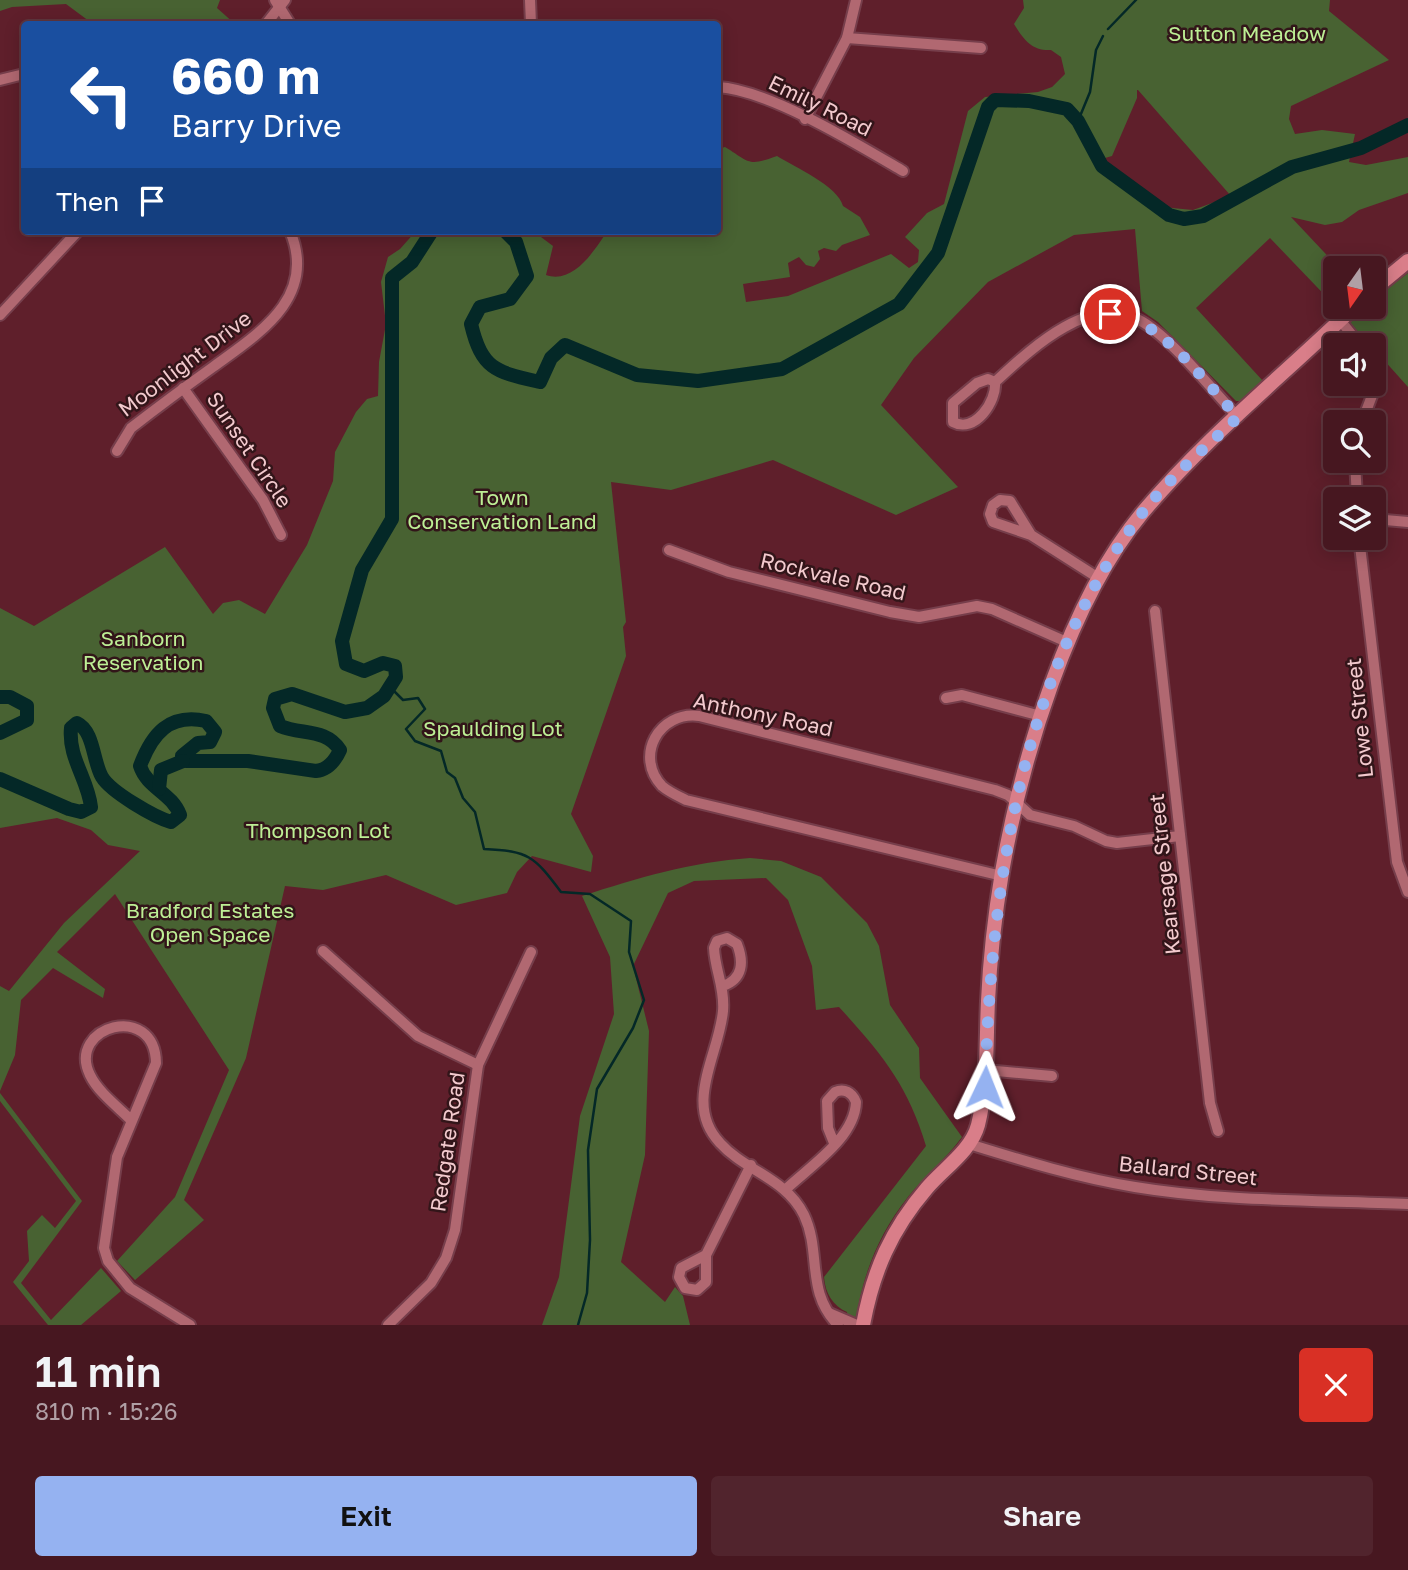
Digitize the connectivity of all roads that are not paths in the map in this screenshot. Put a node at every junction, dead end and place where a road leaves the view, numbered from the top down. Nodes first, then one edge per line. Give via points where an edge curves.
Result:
1 (530, 0) edge
2 (856, 0) edge
3 (280, 2) edge
4 (268, 21) edge
5 (289, 21) edge
6 (531, 21) edge
7 (847, 38) junction
8 (981, 48) dead end
9 (21, 75) edge
10 (0, 80) edge
11 (721, 87) edge
12 (805, 119) junction
13 (902, 171) dead end
14 (74, 235) edge
15 (291, 235) edge
16 (1408, 261) edge
17 (1386, 279) edge
18 (0, 315) edge
19 (1340, 320) joint
20 (1350, 333) edge
21 (995, 382) junction
22 (183, 388) junction
23 (1238, 417) junction
24 (117, 451) dead end
25 (1386, 520) edge
26 (1408, 522) edge
27 (281, 534) dead end
28 (1031, 535) dead end
29 (669, 550) dead end
30 (1361, 550) edge
31 (1100, 579) junction
32 (1155, 611) dead end
33 (1069, 643) junction
34 (946, 698) dead end
35 (1041, 716) junction
36 (1016, 802) junction
37 (1180, 836) junction
38 (1002, 876) junction
39 (1408, 892) edge
40 (323, 951) dead end
41 (531, 952) dead end
42 (723, 986) dead end
43 (478, 1065) junction
44 (985, 1070) junction
45 (1052, 1076) dead end
46 (131, 1120) junction
47 (1219, 1131) dead end
48 (834, 1143) dead end
49 (969, 1144) junction
50 (751, 1165) junction
51 (785, 1190) junction
52 (1408, 1203) edge
53 (706, 1255) dead end
54 (829, 1313) junction
55 (190, 1325) edge
56 (388, 1325) edge
57 (838, 1325) edge
58 (858, 1325) edge
59 (863, 1325) edge

1 - 6 street
2 - 7 street
3 - 4 street
3 - 5 street
7 - 8 street
7 - 12 street
9 - 10 street
11 - 12 street, Emily Road via 763,99
12 - 13 street, Emily Road
14 - 18 street
15 - 22 street, Moonlight Drive via 296,275 282,308 261,332
16 - 17 main road
19 - 20 street
19 - 23 main road
21 - 21 street via 988,379 962,393 953,403 953,422 963,426 984,412 995,397
21 - 23 street via 1061,330 1101,314 1124,314 1150,327
22 - 24 street, Moonlight Drive via 131,428
22 - 27 street, Sunset Circle via 263,500
23 - 31 main road via 1142,513
25 - 26 street
28 - 31 street
29 - 33 street, Rockvale Road via 729,572 890,612 919,617 976,606 992,609
30 - 39 street, Lowe Street via 1397,862
31 - 33 main road
32 - 37 street, Kearsage Street
33 - 35 main road
34 - 35 street via 962,695
35 - 36 main road
36 - 37 street via 1030,815 1074,826 1106,841
36 - 38 main road
36 - 38 street, Anthony Road via 995,790 699,716 674,718 663,725 650,755 662,785 686,800
37 - 47 street, Kearsage Street via 1210,1103
38 - 44 main road via 988,989
40 - 43 street via 418,1036
41 - 43 street, Redgate Road
42 - 50 street via 722,1020 704,1087 703,1110 720,1144
43 - 56 street, Redgate Road via 451,1245 431,1283
44 - 45 street
44 - 49 main road via 978,1124
46 - 46 street via 154,1073 156,1057 143,1033 117,1026 93,1040 87,1066 94,1082
46 - 55 street via 113,1175 106,1256 130,1288
48 - 51 street
49 - 52 street, Ballard Street via 1138,1188 1247,1198
49 - 59 main road via 893,1232 876,1269
50 - 51 street
50 - 53 street
51 - 54 street via 808,1226 818,1297
54 - 57 street
54 - 58 street

